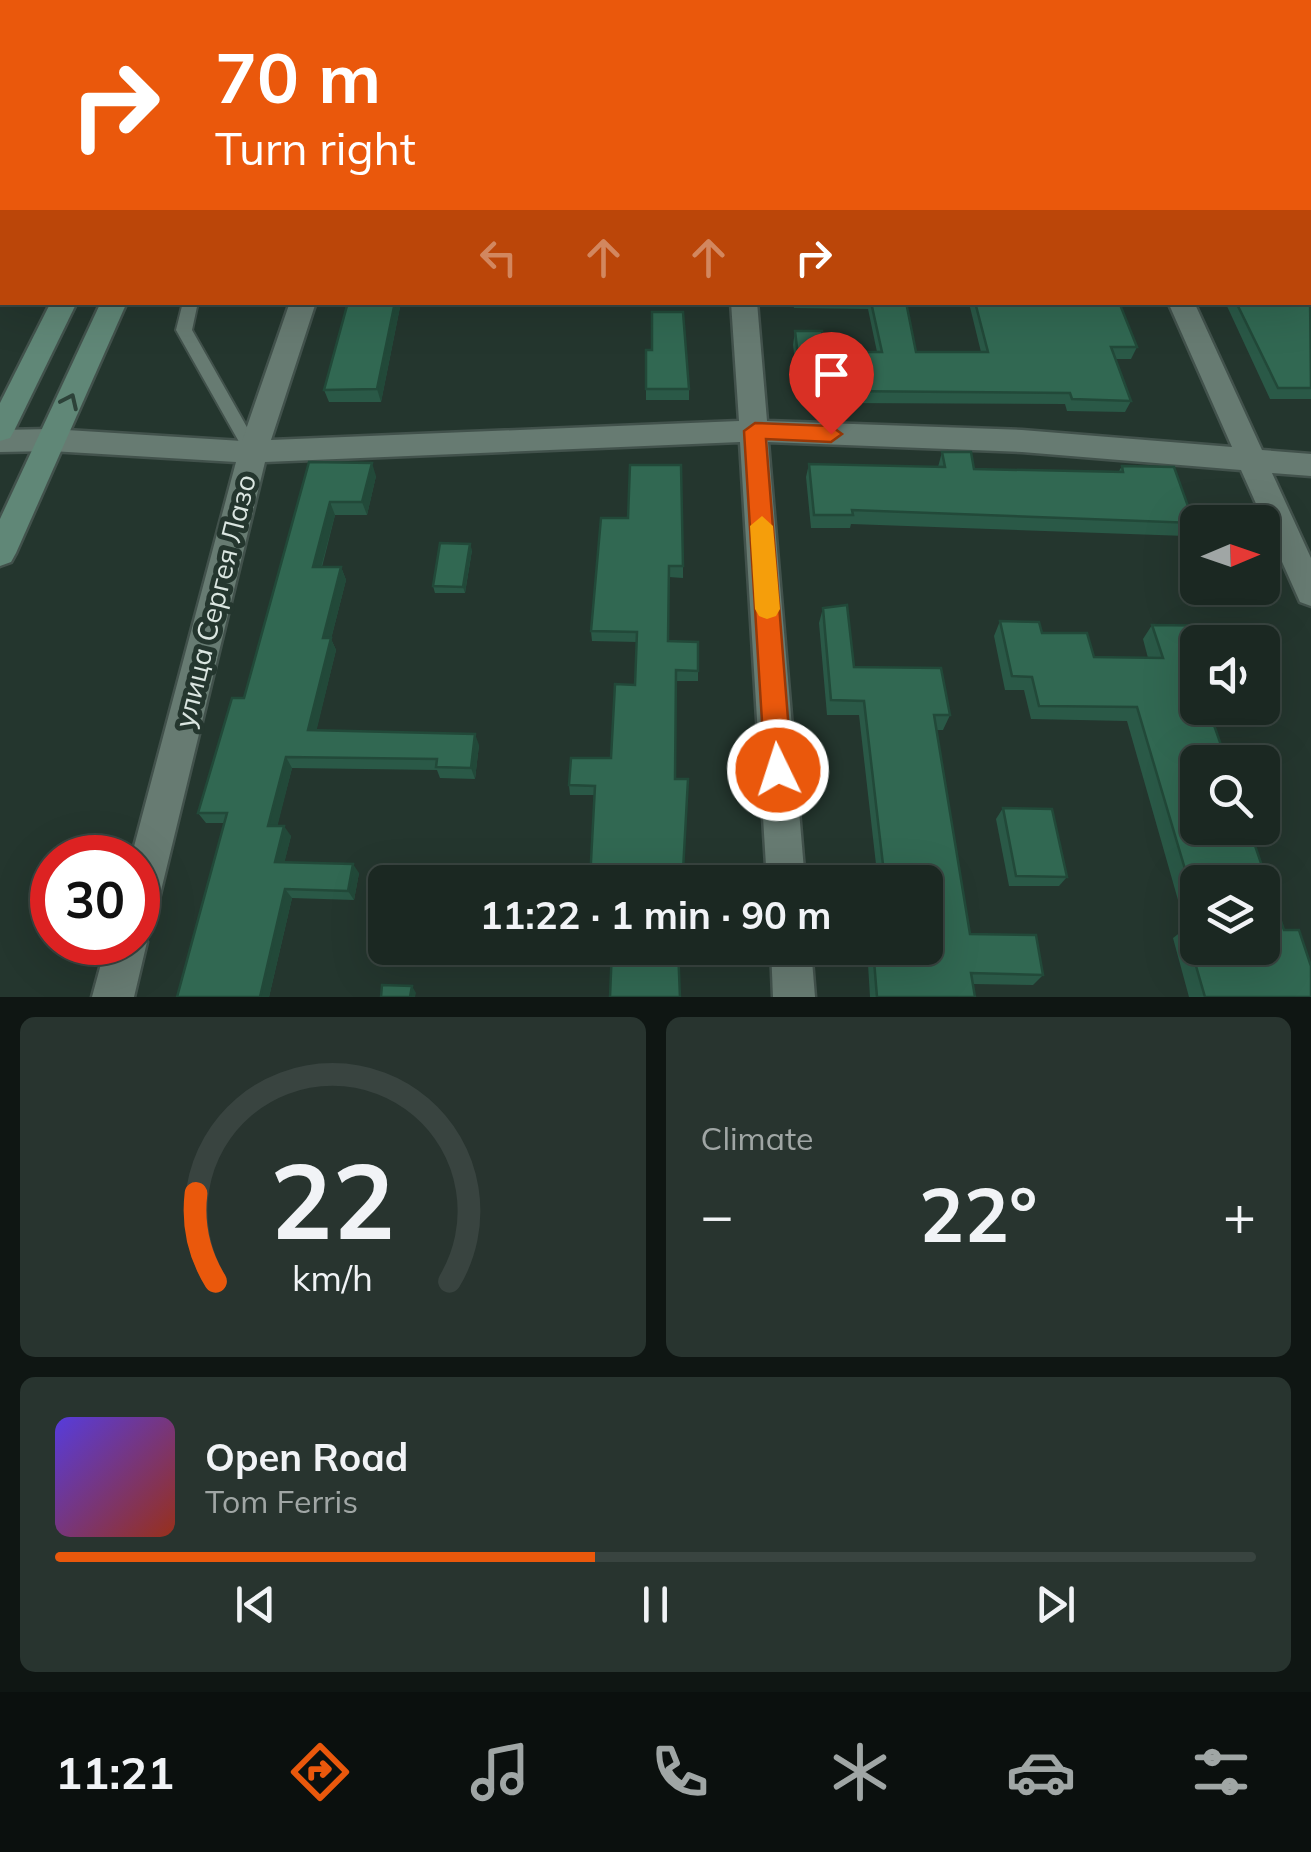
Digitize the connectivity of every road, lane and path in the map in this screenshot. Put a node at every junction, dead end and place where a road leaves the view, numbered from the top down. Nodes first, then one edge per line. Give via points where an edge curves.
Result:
1 (63, 305) edge
2 (113, 305) edge
3 (190, 305) edge
4 (302, 305) edge
5 (744, 305) edge
6 (1181, 305) edge
7 (0, 431) edge
8 (755, 431) junction
9 (52, 440) junction
10 (0, 441) edge
11 (253, 452) junction
12 (1250, 460) junction
13 (1311, 465) edge
14 (0, 553) edge
15 (1311, 593) edge
16 (155, 835) edge
17 (785, 865) edge
18 (121, 965) edge
19 (792, 965) edge
20 (113, 997) edge
21 (794, 997) edge

1 - 7 main road
9 -> 2 main road
3 - 11 lane via 184,330
4 - 11 street, улица Сергея Лазо
5 - 8 street
6 - 12 street
8 - 11 street
8 - 12 street
8 - 17 street
9 - 10 street
9 - 11 street
9 - 14 main road
11 - 16 street, улица Сергея Лазо
12 - 13 street
12 - 15 street
18 - 20 street
19 - 21 street

